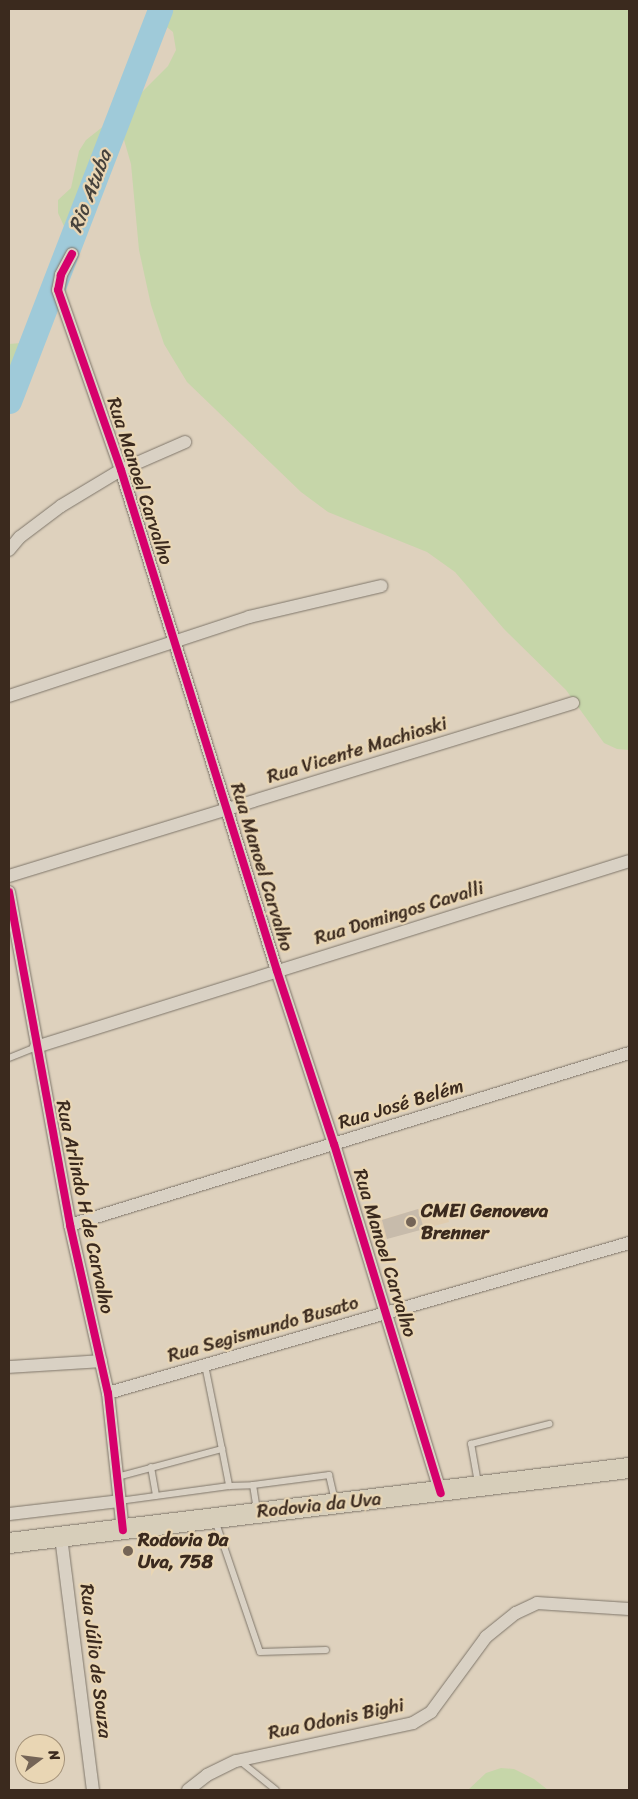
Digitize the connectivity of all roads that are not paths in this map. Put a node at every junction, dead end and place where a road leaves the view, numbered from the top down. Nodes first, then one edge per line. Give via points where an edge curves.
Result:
1 (72, 254) dead end
2 (185, 442) dead end
3 (121, 470) junction
4 (9, 550) edge
5 (381, 586) dead end
6 (176, 644) junction
7 (9, 696) edge
8 (573, 703) dead end
9 (227, 810) junction
10 (629, 861) edge
11 (9, 876) edge
12 (9, 892) edge
13 (277, 971) junction
14 (36, 1047) junction
15 (629, 1053) edge
16 (9, 1058) edge
17 (334, 1144) junction
18 (70, 1225) junction
19 (629, 1243) edge
20 (386, 1313) junction
21 (100, 1361) junction
22 (205, 1365) junction
23 (9, 1367) edge
24 (108, 1393) junction
25 (550, 1424) dead end
26 (222, 1449) junction
27 (151, 1467) junction
28 (629, 1468) edge
29 (117, 1477) junction
30 (253, 1485) junction
31 (229, 1486) junction
32 (479, 1488) junction
33 (441, 1493) junction
34 (156, 1496) junction
35 (119, 1501) junction
36 (335, 1503) junction
37 (257, 1510) junction
38 (9, 1514) edge
39 (214, 1517) junction
40 (123, 1530) junction
41 (61, 1537) junction
42 (9, 1543) edge
43 (629, 1609) edge
44 (326, 1650) dead end
45 (240, 1760) junction
46 (93, 1790) edge
47 (188, 1790) edge
48 (276, 1790) edge

1 - 3 street, Rua Manoel Carvalho via 61,275 58,290
2 - 3 street
3 - 4 street via 61,506 20,537
3 - 6 street, Rua Manoel Carvalho
5 - 6 street via 249,617
6 - 7 street
6 - 9 street, Rua Manoel Carvalho
8 - 9 street, Rua Vicente Machioski
9 - 11 street, Rua Vicente Machioski
9 - 13 street, Rua Manoel Carvalho
10 - 13 street, Rua Domingos Cavalli
12 - 14 street, Rua Arlindo H de Carvalho
13 - 14 street, Rua Domingos Cavalli
13 - 17 street, Rua Manoel Carvalho
14 - 16 lane, Rua Domingos Cavalli
14 - 18 street, Rua Arlindo H de Carvalho
15 - 17 street, Rua José Belém
17 - 18 street, Rua José Belém
17 - 20 street, Rua Manoel Carvalho
18 - 21 street, Rua Arlindo H de Carvalho
19 - 20 street, Rua Segismundo Busato
20 - 22 street, Rua Segismundo Busato
20 - 33 street, Rua Manoel Carvalho
21 - 23 street
21 - 24 street, Rua Arlindo H de Carvalho
22 - 24 street, Rua Segismundo Busato
22 - 26 lane
24 - 29 street, Rua Arlindo H de Carvalho
25 - 32 lane via 470,1444
26 - 27 lane
26 - 31 lane
27 - 29 lane
27 - 34 lane
28 - 32 highway, Rodovia da Uva
29 - 35 street, Rua Arlindo H de Carvalho
30 - 31 lane
30 - 36 lane via 329,1475
30 - 37 lane
31 - 34 lane
32 - 33 highway, Rodovia da Uva
33 - 36 highway, Rodovia da Uva
34 - 35 lane
35 - 38 street
35 - 40 street, Rua Arlindo H de Carvalho
36 - 37 highway, Rodovia da Uva
37 - 39 highway, Rodovia da Uva
39 - 40 highway, Rodovia da Uva
39 - 44 lane via 260,1652
40 - 41 highway, Rodovia da Uva
41 - 42 highway, Rodovia da Uva
41 - 46 street, Rua Júlio de Souza
43 - 45 street, Rua Odonis Bighi via 537,1603 486,1637 430,1712 413,1723
45 - 47 street, Rua Odonis Bighi via 207,1775
45 - 48 lane

